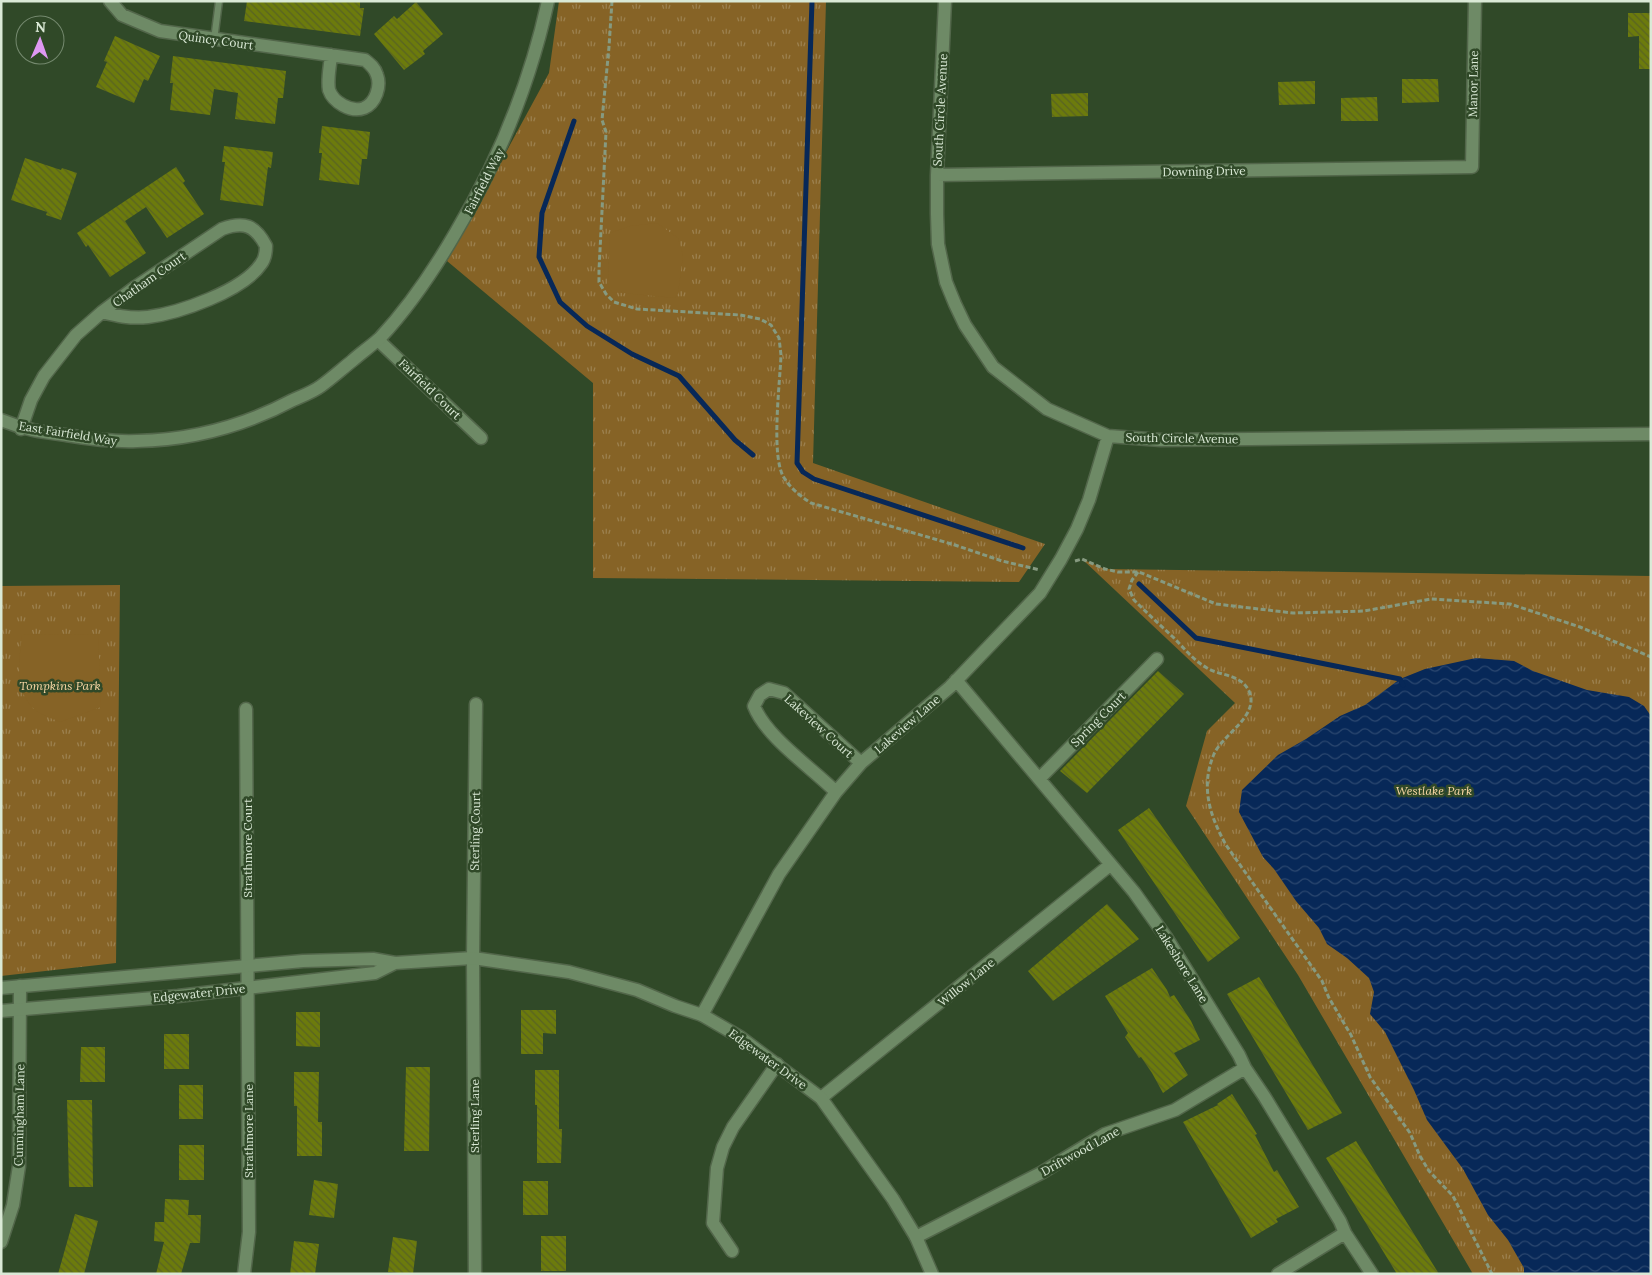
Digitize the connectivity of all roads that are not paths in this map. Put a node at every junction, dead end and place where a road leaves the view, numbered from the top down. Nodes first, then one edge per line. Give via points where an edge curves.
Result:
1 (110, 1) edge
2 (219, 1) edge
3 (548, 1) edge
4 (945, 1) edge
5 (1475, 1) edge
6 (214, 40) junction
7 (331, 55) junction
8 (1472, 167) joint
9 (937, 175) junction
10 (102, 312) junction
11 (378, 340) junction
12 (1, 420) edge
13 (21, 429) junction
14 (1651, 434) edge
15 (1108, 436) junction
16 (481, 438) dead end
17 (1156, 659) dead end
18 (956, 680) junction
19 (476, 704) dead end
20 (246, 709) dead end
21 (862, 763) junction
22 (1039, 779) junction
23 (836, 792) junction
24 (1110, 865) junction
25 (473, 958) junction
26 (395, 963) junction
27 (248, 966) junction
28 (20, 986) junction
29 (1, 988) edge
30 (248, 988) junction
31 (21, 1008) junction
32 (1, 1011) edge
33 (702, 1015) junction
34 (777, 1064) junction
35 (1244, 1068) junction
36 (821, 1098) junction
37 (1345, 1233) junction
38 (916, 1237) junction
39 (1, 1242) edge
40 (732, 1251) dead end
41 (244, 1274) edge
42 (475, 1274) edge
43 (932, 1274) edge
44 (1278, 1274) edge
45 (1372, 1274) edge

1 - 6 street, Quincy Court via 122,15 160,31
2 - 6 lane
3 - 11 street, Fairfield Way via 522,96 487,176 442,257 412,301
4 - 9 street, South Circle Avenue
5 - 8 street, Manor Lane
6 - 7 street, Quincy Court
7 - 7 street, Quincy Court via 365,60 373,66 379,83 374,99 364,108 344,106 330,92
8 - 9 street, Downing Drive
9 - 15 street, South Circle Avenue via 938,244 946,282 971,334 993,367 1030,397 1047,409
10 - 10 street, Chatham Court via 125,318 147,317 204,302 230,289 261,265 266,246 254,230 245,225 234,225
10 - 13 street, Chatham Court via 76,334 44,376
11 - 13 street, East Fairfield Way via 321,386 276,409 220,430 160,441 116,442
11 - 16 street, Fairfield Court
12 - 13 street, East Fairfield Way
14 - 15 street, South Circle Avenue via 1160,440
15 - 18 street, Lakeview Lane via 1077,530 1040,594
17 - 22 street, Spring Court
18 - 21 street, Lakeview Lane
18 - 22 street, Lakeshore Lane
19 - 25 street, Sterling Court
20 - 27 street, Strathmore Court
21 - 23 street, Lakeview Lane
21 - 23 street, Lakeview Court via 784,693 769,689 760,696 754,706 759,718
22 - 24 street, Lakeshore Lane
23 - 33 street, Lakeview Lane via 779,874
24 - 35 street, Lakeshore Lane via 1166,937
24 - 36 street, Willow Lane
25 - 26 street, Edgewater Drive
25 - 33 street, Edgewater Drive via 569,972 637,990
25 - 42 street, Sterling Lane
26 - 27 street, Edgewater Drive via 373,959
26 - 30 street, Edgewater Drive via 375,973
27 - 28 street, Edgewater Drive
27 - 30 street, Strathmore Court
28 - 29 street, Edgewater Drive
28 - 31 street, Cunningham Lane
30 - 31 street, Edgewater Drive
30 - 41 street, Strathmore Lane via 249,1232
31 - 32 street, Edgewater Drive
31 - 39 street, Cunningham Lane via 19,1166
33 - 34 street, Edgewater Drive
34 - 36 street, Edgewater Drive
34 - 40 street via 733,1127 717,1168 713,1223
35 - 37 street, Lakeshore Lane
35 - 38 street, Driftwood Lane via 1174,1110 1105,1134 1041,1173
36 - 38 street, Edgewater Drive
37 - 44 street
37 - 45 street, Lakeshore Lane
38 - 43 street, Edgewater Drive

